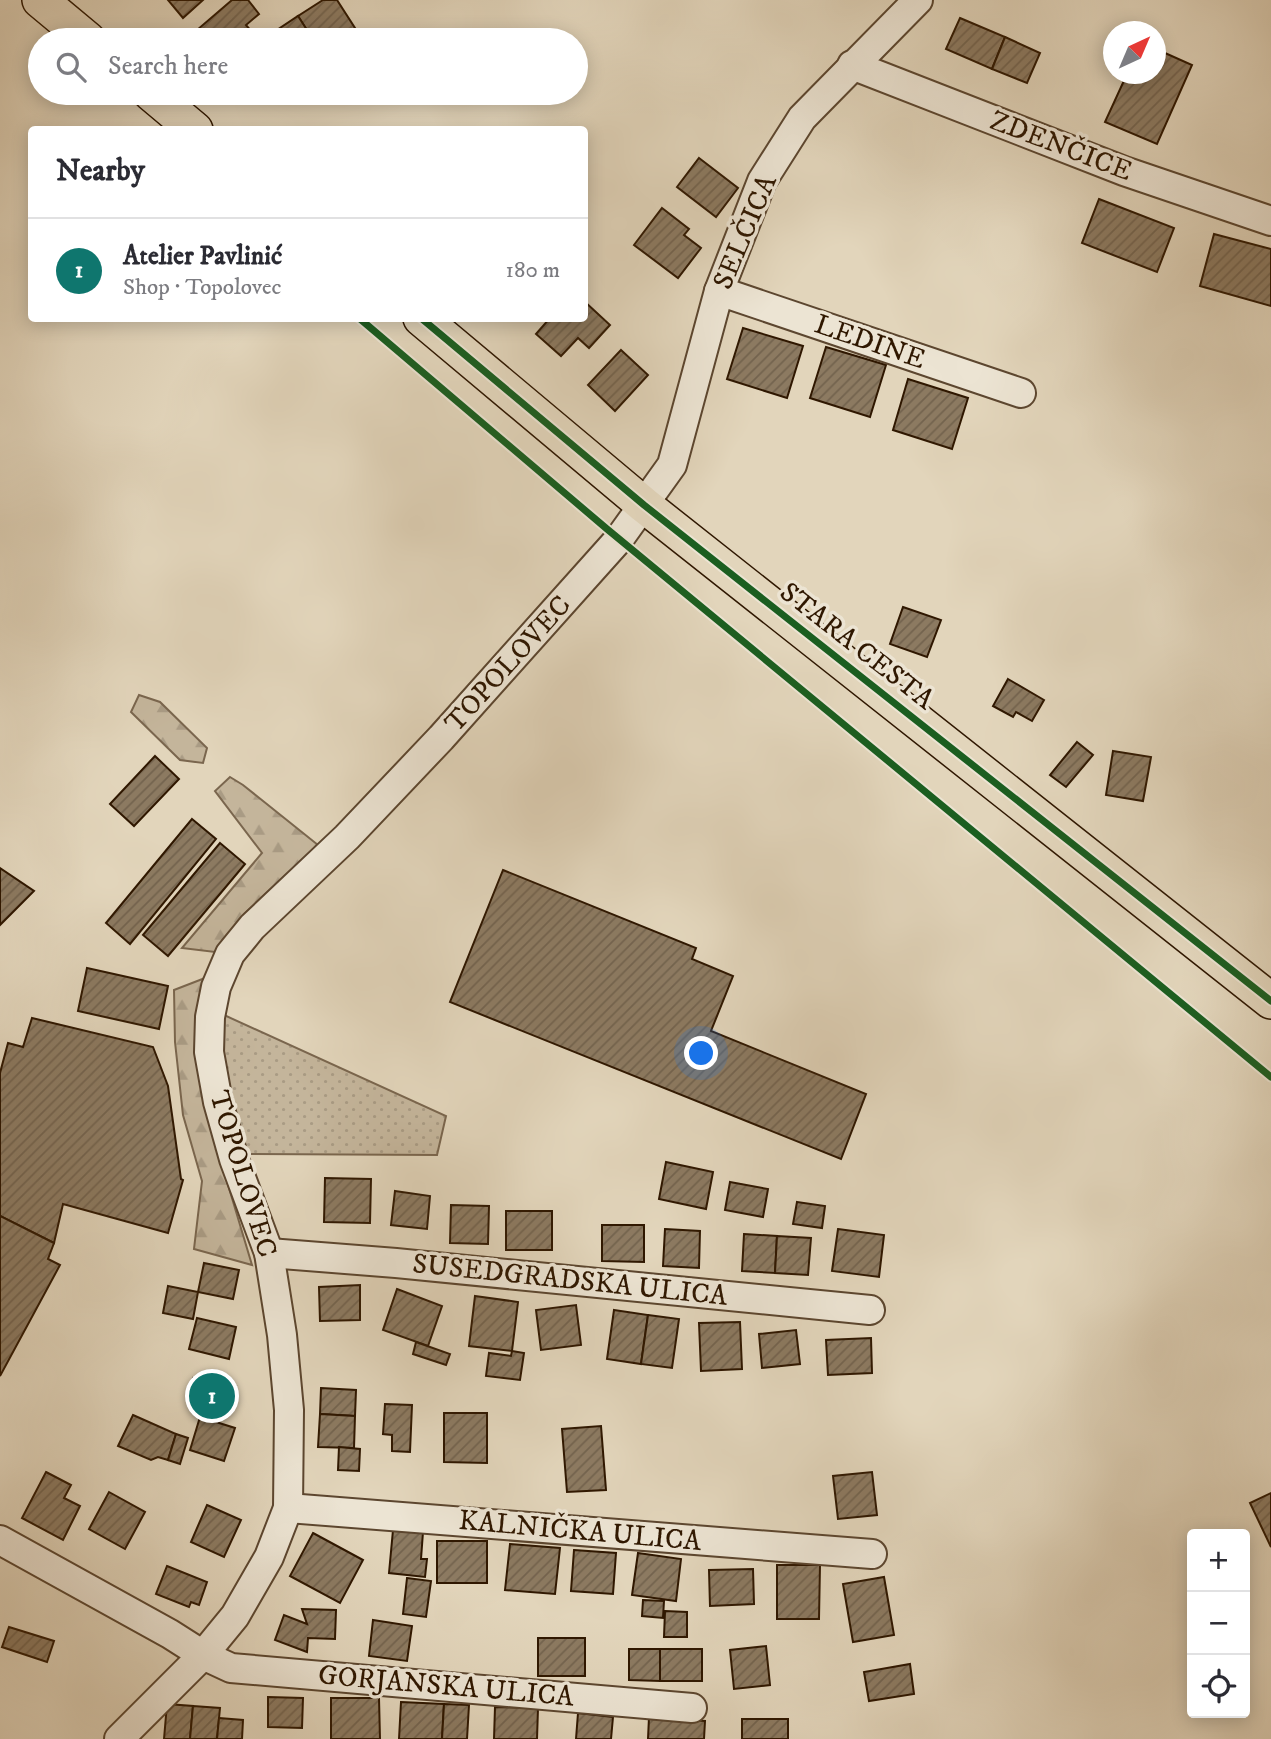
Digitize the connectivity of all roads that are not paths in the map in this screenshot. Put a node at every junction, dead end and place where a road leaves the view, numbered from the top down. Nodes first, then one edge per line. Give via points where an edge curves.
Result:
1 (40, 0) edge
2 (918, 0) edge
3 (74, 28) edge
4 (852, 65) junction
5 (165, 105) edge
6 (190, 126) edge
7 (1271, 222) edge
8 (719, 291) junction
9 (426, 322) edge
10 (1021, 393) dead end
11 (644, 505) junction
12 (1271, 1001) edge
13 (269, 1253) junction
14 (870, 1310) dead end
15 (288, 1508) junction
16 (0, 1540) edge
17 (872, 1555) dead end
18 (203, 1655) junction
19 (692, 1708) dead end
20 (119, 1739) edge

1 - 3 main road
2 - 4 street, SELČICA
4 - 7 street, ZDENČICE
4 - 8 street, SELČICA via 802,118 762,181
5 - 6 main road
8 - 10 street, LEDINE
8 - 11 street, SELČICA via 672,465
9 - 11 main road, STARA CESTA
11 - 12 main road, STARA CESTA
11 - 13 street, TOPOLOVEC via 441,738 251,927 230,954 216,986 209,1052 234,1159
13 - 14 street, SUSEDGRADSKA ULICA
13 - 15 street, TOPOLOVEC via 289,1410
15 - 17 street, KALNIČKA ULICA
15 - 18 street, TOPOLOVEC via 269,1557 235,1616
16 - 18 street, GORJANSKA ULICA
18 - 19 street, GORJANSKA ULICA via 231,1668
18 - 20 street, TOPOLOVEC

